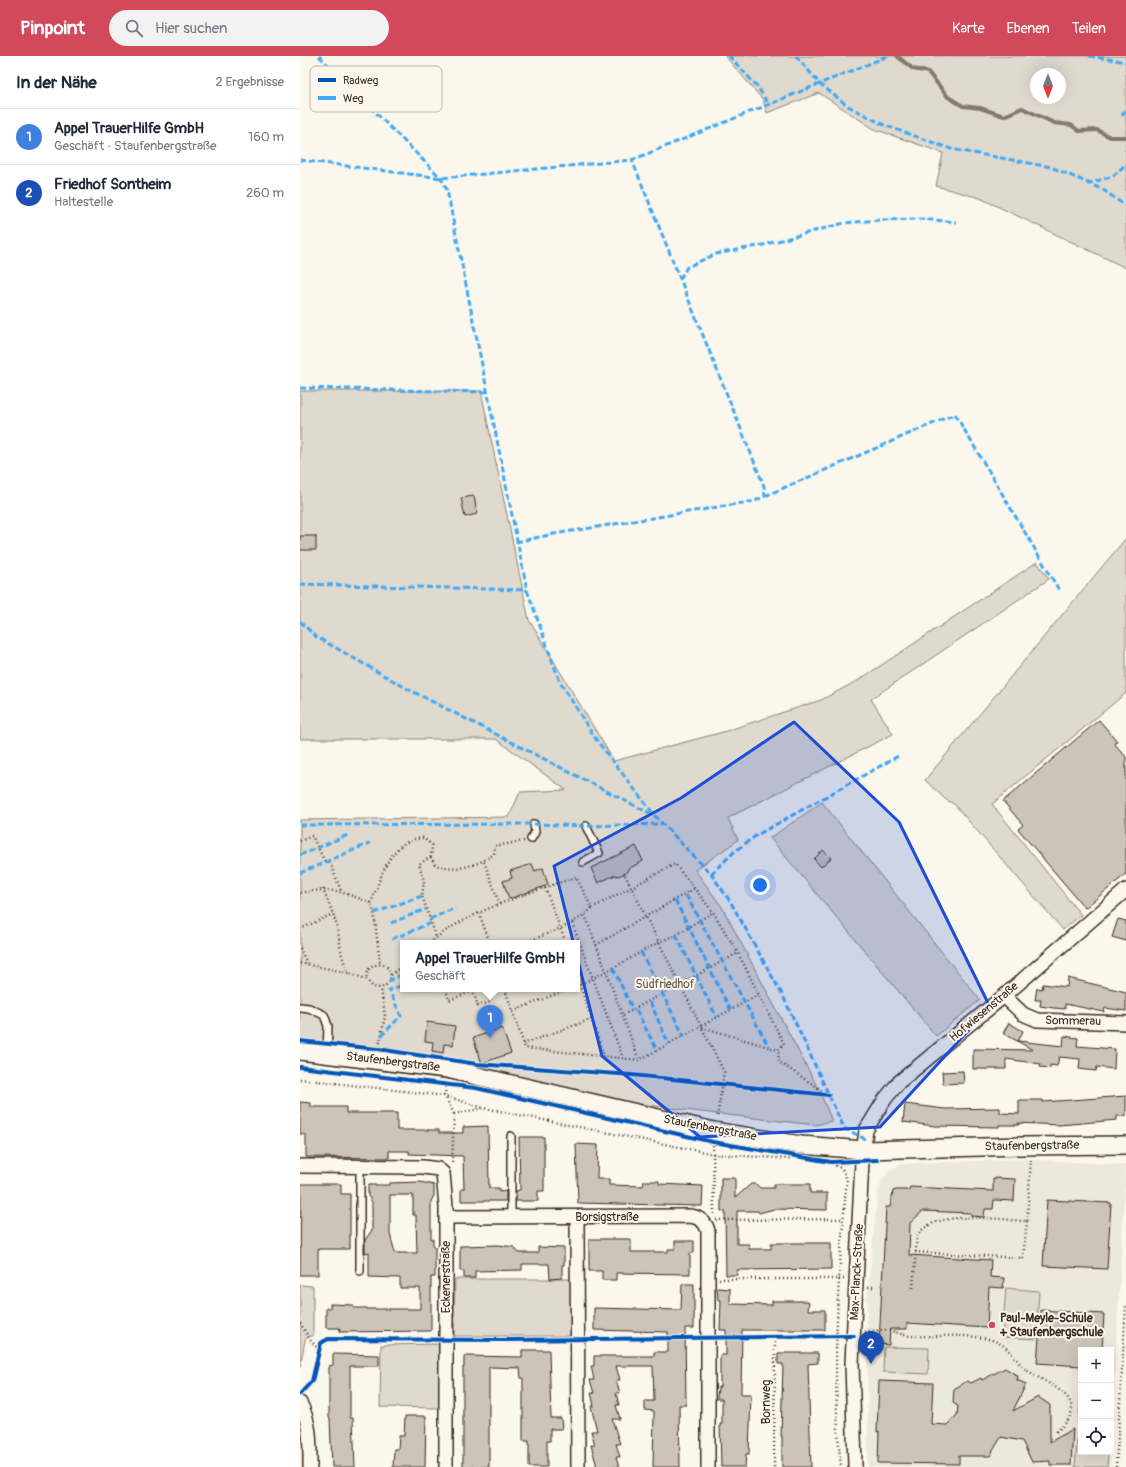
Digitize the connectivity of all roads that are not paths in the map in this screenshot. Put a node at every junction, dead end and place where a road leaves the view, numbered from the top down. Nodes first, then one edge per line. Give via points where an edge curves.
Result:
1 (534, 824) dead end
2 (586, 826) dead end
3 (531, 839) road end
4 (583, 862) dead end
5 (1126, 890) edge
6 (1004, 996) junction
7 (300, 1007) edge
8 (1126, 1023) edge
9 (300, 1051) edge
10 (327, 1054) junction
11 (511, 1136) dead end
12 (1126, 1145) edge
13 (864, 1150) junction
14 (300, 1166) edge
15 (360, 1166) junction
16 (446, 1217) junction
17 (511, 1217) junction
18 (577, 1217) junction
19 (360, 1271) dead end
20 (300, 1404) edge
21 (310, 1467) edge
22 (446, 1467) edge
23 (578, 1467) edge
24 (708, 1467) edge
25 (855, 1467) edge

1 - 3 lane via 535,832
2 - 4 lane via 599,854
5 - 6 street, Hofwiesenstraße
6 - 8 street, Sommerau via 1023,1014 1037,1020
6 - 13 street, Hofwiesenstraße via 899,1082 866,1130
7 - 10 lane via 324,1015 328,1026
9 - 10 street, Staufenbergstraße
10 - 13 street, Staufenbergstraße via 447,1069 714,1131 801,1145
11 - 17 lane
12 - 13 street, Staufenbergstraße
13 - 25 street, Max-Planck-Straße via 851,1384
14 - 15 street
15 - 16 street, Eckenerstraße via 438,1169 443,1173 445,1184
15 - 19 lane
16 - 17 street, Borsigstraße
16 - 22 street, Eckenerstraße
17 - 18 street, Borsigstraße
18 - 23 street
18 - 24 street, Borsigstraße via 695,1217 707,1227
20 - 21 street via 309,1431

